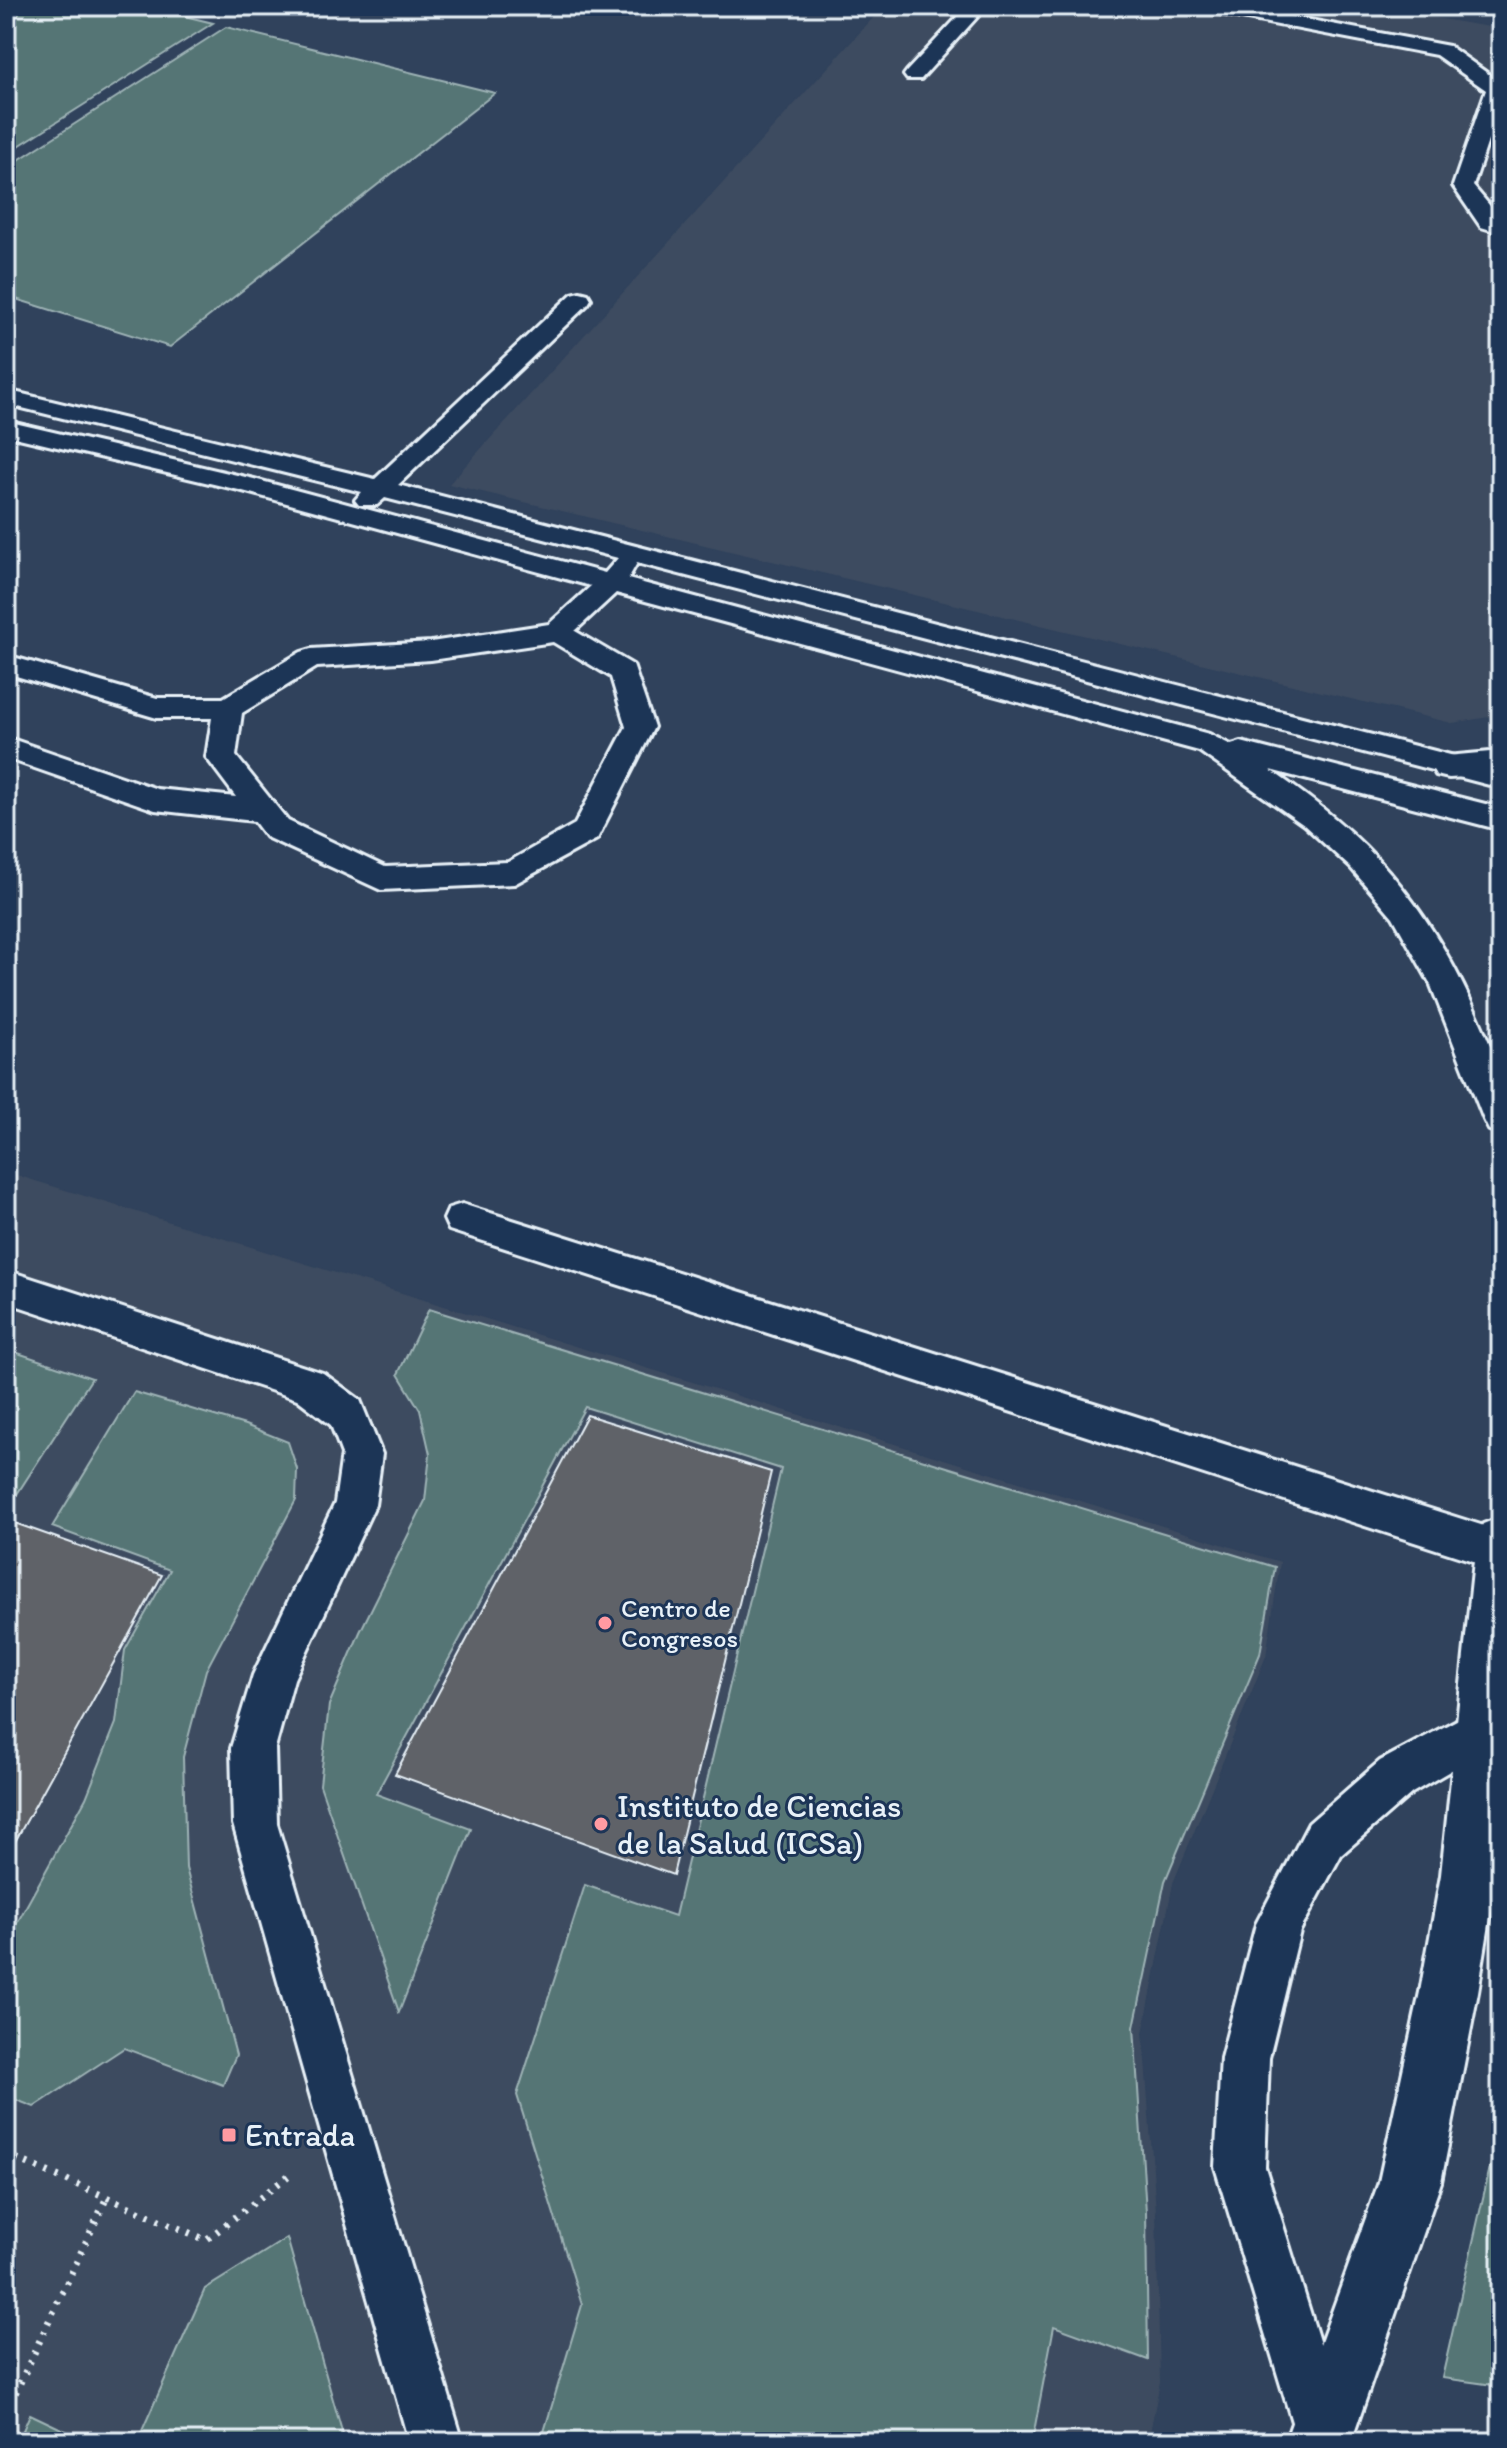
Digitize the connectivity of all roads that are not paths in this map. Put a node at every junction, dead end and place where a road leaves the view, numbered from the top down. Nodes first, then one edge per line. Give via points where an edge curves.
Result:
1 (978, 6) edge
2 (1205, 6) edge
3 (914, 75) dead end
4 (1501, 227) edge
5 (580, 299) dead end
6 (6, 397) edge
7 (6, 428) edge
8 (379, 488) junction
9 (355, 513) junction
10 (633, 555) junction
11 (613, 581) junction
12 (557, 632) junction
13 (6, 664) edge
14 (228, 708) junction
15 (1209, 744) junction
16 (6, 747) edge
17 (1501, 763) edge
18 (1449, 766) junction
19 (1501, 778) edge
20 (264, 811) junction
21 (1501, 819) edge
22 (1501, 1120) edge
23 (462, 1219) dead end
24 (6, 1286) edge
25 (1501, 1541) edge
26 (1500, 1551) edge
27 (1483, 1728) junction
28 (1319, 2438) edge
29 (436, 2442) edge

1 - 3 lane
2 - 4 lane via 1442,50 1496,88 1463,186 1489,222
5 - 8 lane
6 - 8 lane
7 - 9 lane
8 - 9 lane
8 - 10 lane
9 - 11 lane
10 - 11 lane
10 - 18 lane
11 - 12 lane
11 - 15 lane
12 - 14 lane via 431,651 311,658
12 - 20 lane via 623,672 640,727 586,831 514,873 381,879 277,829
13 - 14 lane via 157,708
14 - 20 lane via 221,757
15 - 21 lane
15 - 22 lane via 1328,829 1405,911 1440,973
16 - 20 lane via 155,799
17 - 18 main road
18 - 19 lane
23 - 26 lane
24 - 29 lane via 309,1385 346,1413 362,1454 355,1505 274,1675 253,1748 255,1824
25 - 26 main road
26 - 27 main road
27 - 28 main road via 1469,1875 1410,2182
27 - 28 lane via 1396,1777 1325,1839 1279,1924 1245,2058 1240,2167

